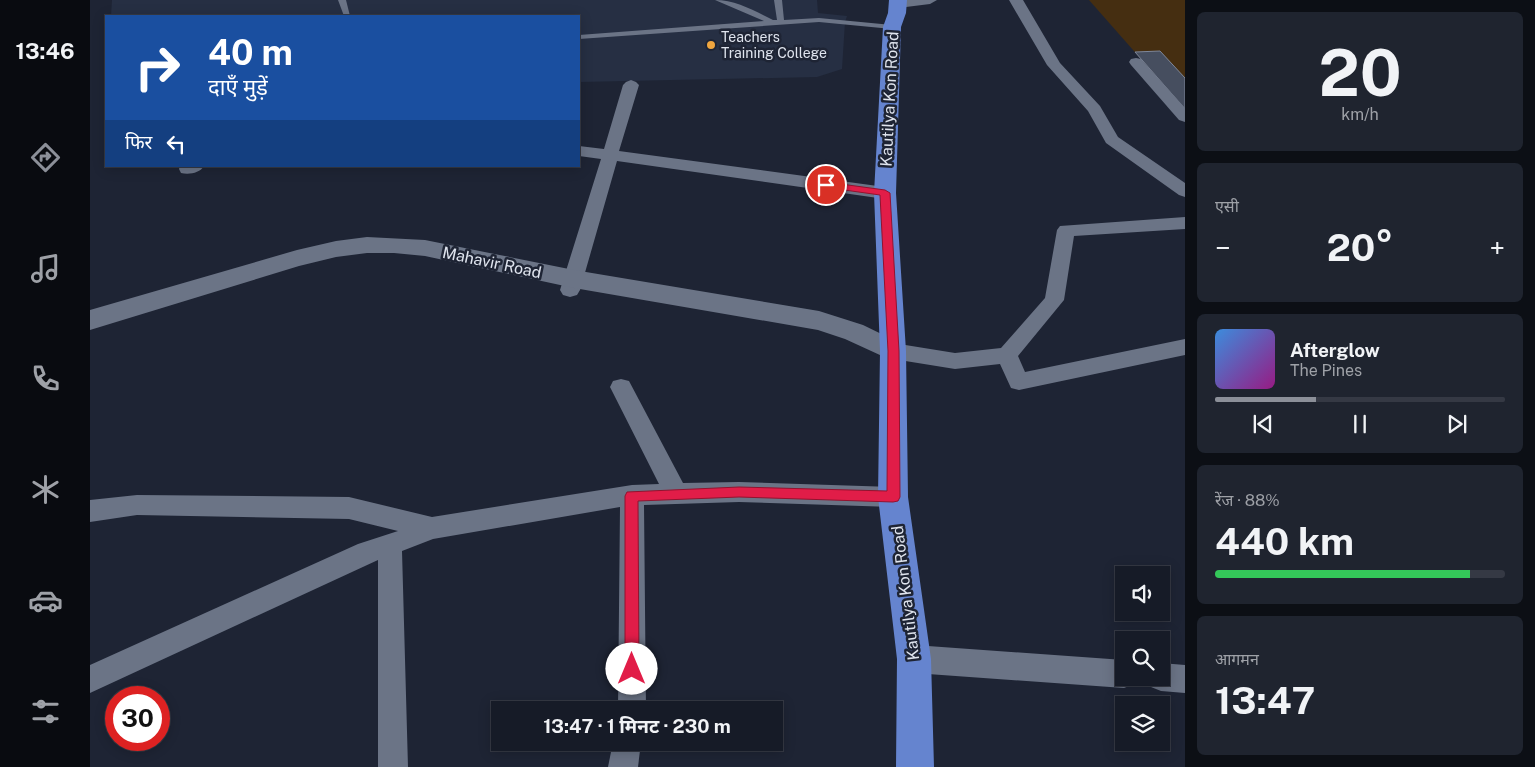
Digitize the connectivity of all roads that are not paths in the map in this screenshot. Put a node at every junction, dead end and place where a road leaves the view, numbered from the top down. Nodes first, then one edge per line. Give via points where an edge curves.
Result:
1 (342, 0) edge
2 (720, 0) edge
3 (778, 0) edge
4 (930, 0) edge
5 (1016, 0) edge
6 (896, 11) edge
7 (347, 15) edge
8 (771, 22) junction
9 (781, 22) junction
10 (580, 37) edge
11 (1136, 62) dead end
12 (631, 85) dead end
13 (1185, 117) edge
14 (580, 152) edge
15 (611, 155) junction
16 (1185, 190) edge
17 (885, 193) junction
18 (1185, 223) edge
19 (464, 263) junction
20 (572, 284) junction
21 (90, 320) edge
22 (90, 333) edge
23 (1185, 347) edge
24 (893, 351) junction
25 (1007, 355) junction
26 (622, 387) dead end
27 (676, 494) junction
28 (632, 496) junction
29 (893, 497) junction
30 (90, 511) edge
31 (432, 528) junction
32 (390, 545) junction
33 (914, 659) junction
34 (1115, 673) edge
35 (1170, 678) edge
36 (90, 679) edge
37 (1185, 679) edge
38 (632, 701) edge
39 (626, 751) edge
40 (393, 767) edge
41 (623, 767) edge
42 (915, 767) edge

1 - 7 lane
2 - 8 lane
3 - 9 lane
4 - 6 street
5 - 16 street via 1054,65 1095,108 1112,140
6 - 9 lane
6 - 17 highway, Kautilya Kon Road
8 - 9 lane
8 - 10 lane
11 - 13 street
12 - 15 street
14 - 15 street
15 - 17 street
15 - 20 street
17 - 24 highway, Kautilya Kon Road
18 - 25 street via 1066,230 1054,300
19 - 20 street
19 - 21 street, Mahavir Road via 425,248 366,245 297,258
19 - 22 street via 348,258 282,273
20 - 24 street via 812,338 854,332
23 - 25 street via 1019,382
24 - 25 street via 955,360
24 - 29 highway, Kautilya Kon Road
26 - 27 street
27 - 28 street
27 - 29 street via 739,492
28 - 31 street
28 - 38 street
29 - 33 highway, Kautilya Kon Road
30 - 31 street via 137,505 349,508
31 - 32 street
32 - 36 street via 366,552
32 - 40 street
33 - 34 street
33 - 42 highway, Kautilya Kon Road
35 - 37 street
39 - 41 street

